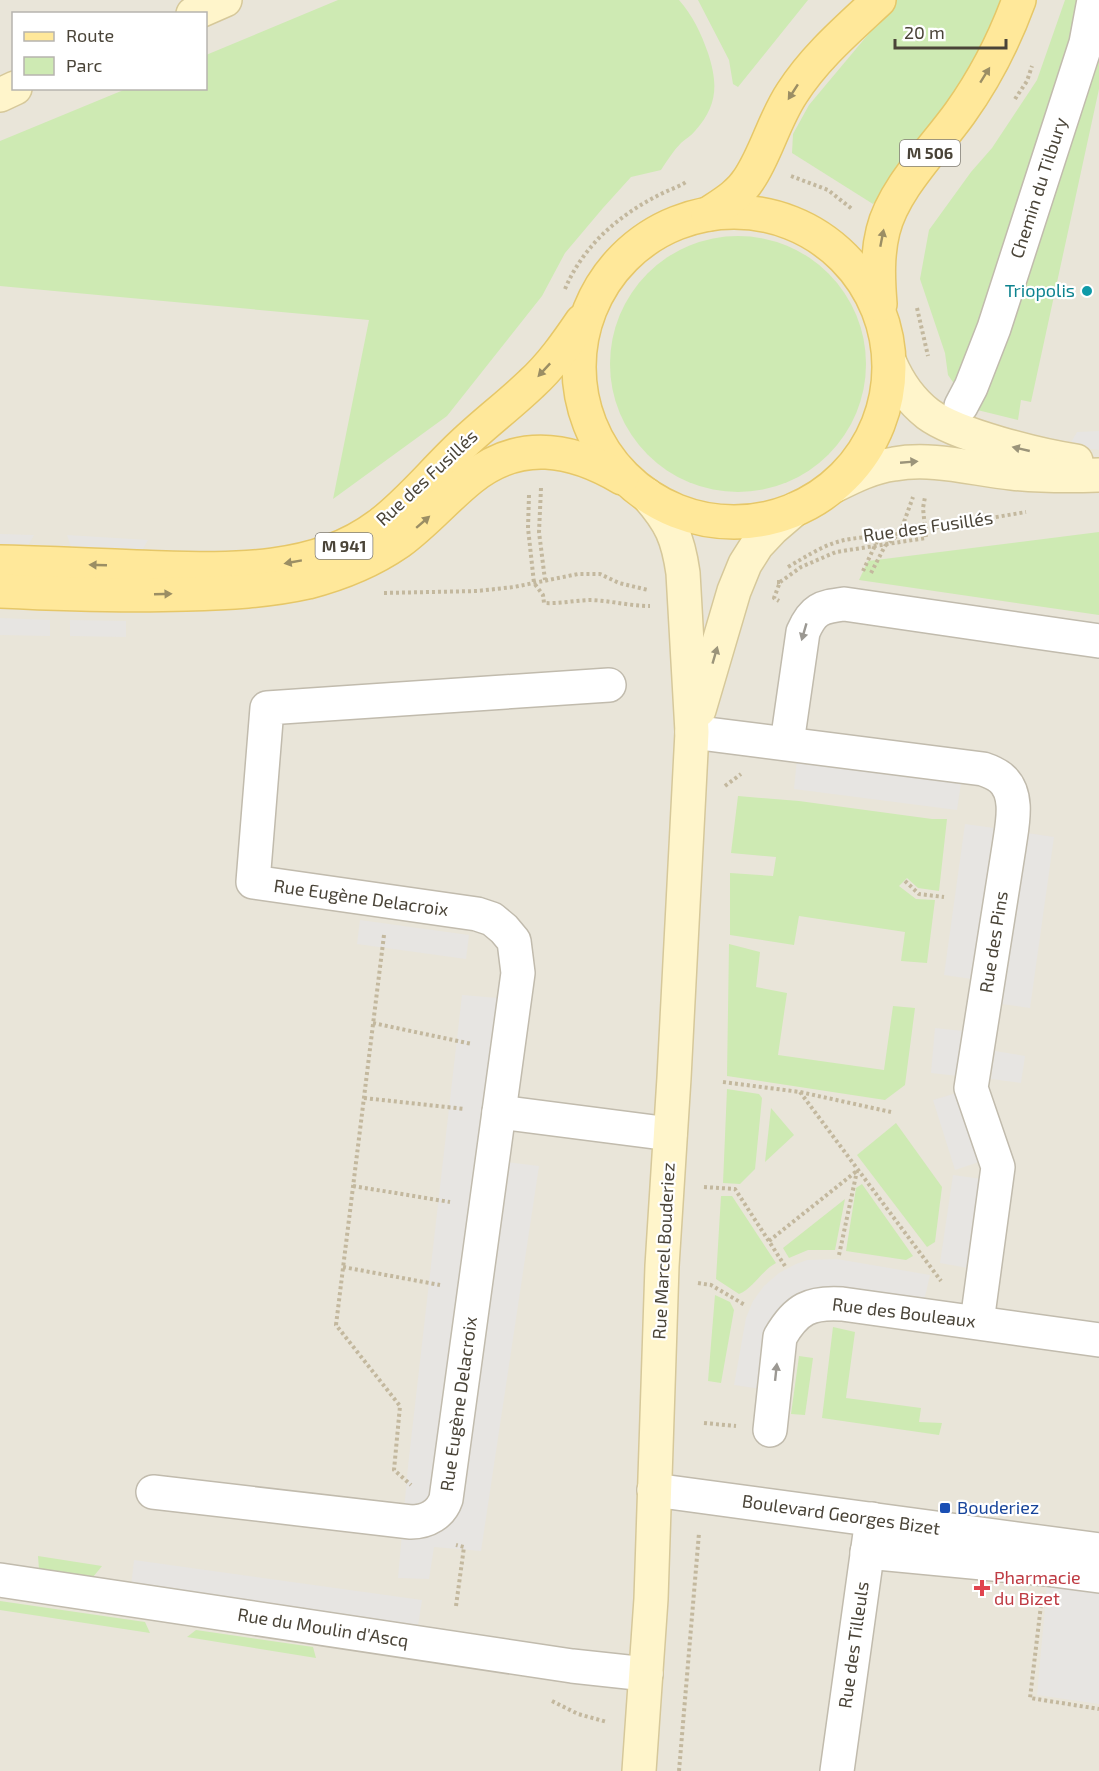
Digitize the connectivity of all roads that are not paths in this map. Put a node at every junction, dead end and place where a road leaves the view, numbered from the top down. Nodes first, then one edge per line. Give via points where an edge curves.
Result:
1 (225, 0) edge
2 (867, 0) edge
3 (879, 0) edge
4 (1019, 0) edge
5 (1094, 0) edge
6 (198, 12) edge
7 (830, 46) junction
8 (708, 214) junction
9 (577, 301) junction
10 (882, 317) junction
11 (890, 363) junction
12 (961, 406) dead end
13 (1099, 464) edge
14 (1099, 475) edge
15 (834, 486) junction
16 (639, 489) junction
17 (795, 510) junction
18 (0, 562) edge
19 (0, 591) edge
20 (1099, 641) edge
21 (609, 685) dead end
22 (692, 732) junction
23 (787, 743) junction
24 (499, 1112) junction
25 (670, 1134) junction
26 (977, 1322) junction
27 (1099, 1340) edge
28 (770, 1430) dead end
29 (654, 1490) junction
30 (153, 1492) dead end
31 (872, 1519) junction
32 (1099, 1550) edge
33 (867, 1552) junction
34 (1099, 1576) edge
35 (0, 1580) edge
36 (646, 1674) junction
37 (639, 1771) edge
38 (837, 1771) edge

1 - 6 main road
2 - 7 main road
3 - 7 main road
10 -> 4 main road, M 506 via 878,260 890,211 991,65
5 - 12 street, Chemin du Tilbury via 1086,43 1001,305
7 -> 8 main road via 792,93 750,179
8 - 9 main road via 670,225 638,245
8 - 10 main road via 727,211 766,215 819,236 861,276
9 - 16 main road via 582,401 596,438 618,470
9 -> 18 main road, Rue des Fusillés / M 941 via 558,355 536,379 400,508 348,544 292,562 237,568
10 - 11 main road, Rue des Fusillés
13 -> 11 main road via 1006,445 930,416 899,384
11 - 15 main road, Rue des Fusillés via 879,424 856,464
15 -> 14 main road via 868,469 919,461 1013,473
15 - 17 main road, Rue des Fusillés
16 - 17 main road, Rue des Fusillés via 674,510 719,521 750,521
19 -> 16 main road, Rue des Fusillés / M 941 via 230,593 310,581 344,570 398,542 471,478 517,453 555,451 580,457
16 - 22 main road, Rue Marcel Bouderiez via 664,514 680,553
22 -> 17 main road, Rue Marcel Bouderiez via 745,564 757,545
20 -> 23 street via 864,594 818,610 809,618 803,632
21 - 24 street, Rue Eugène Delacroix via 267,708 253,882 492,919 514,941 518,973
22 - 23 street, Rue des Pins
22 - 25 main road, Rue Marcel Bouderiez
23 - 26 street, Rue des Pins via 983,768 1001,778 1012,791 1013,819 971,1088 998,1167
24 - 25 street
24 - 30 street, Rue Eugène Delacroix via 446,1498 440,1510 425,1521 411,1522
25 - 29 main road, Rue Marcel Bouderiez
26 - 27 street, Rue des Bouleaux
28 -> 26 street, Rue des Bouleaux via 780,1337 797,1313 826,1303
29 - 31 street, Boulevard Georges Bizet
29 - 36 main road, Rue Marcel Bouderiez
31 - 32 street, Boulevard Georges Bizet
31 - 33 street, Rue des Tilleuls
33 - 34 street, Boulevard Georges Bizet
33 - 38 street, Rue des Tilleuls
35 - 36 street, Rue du Moulin d'Ascq
36 - 37 main road, Rue Marcel Bouderiez

